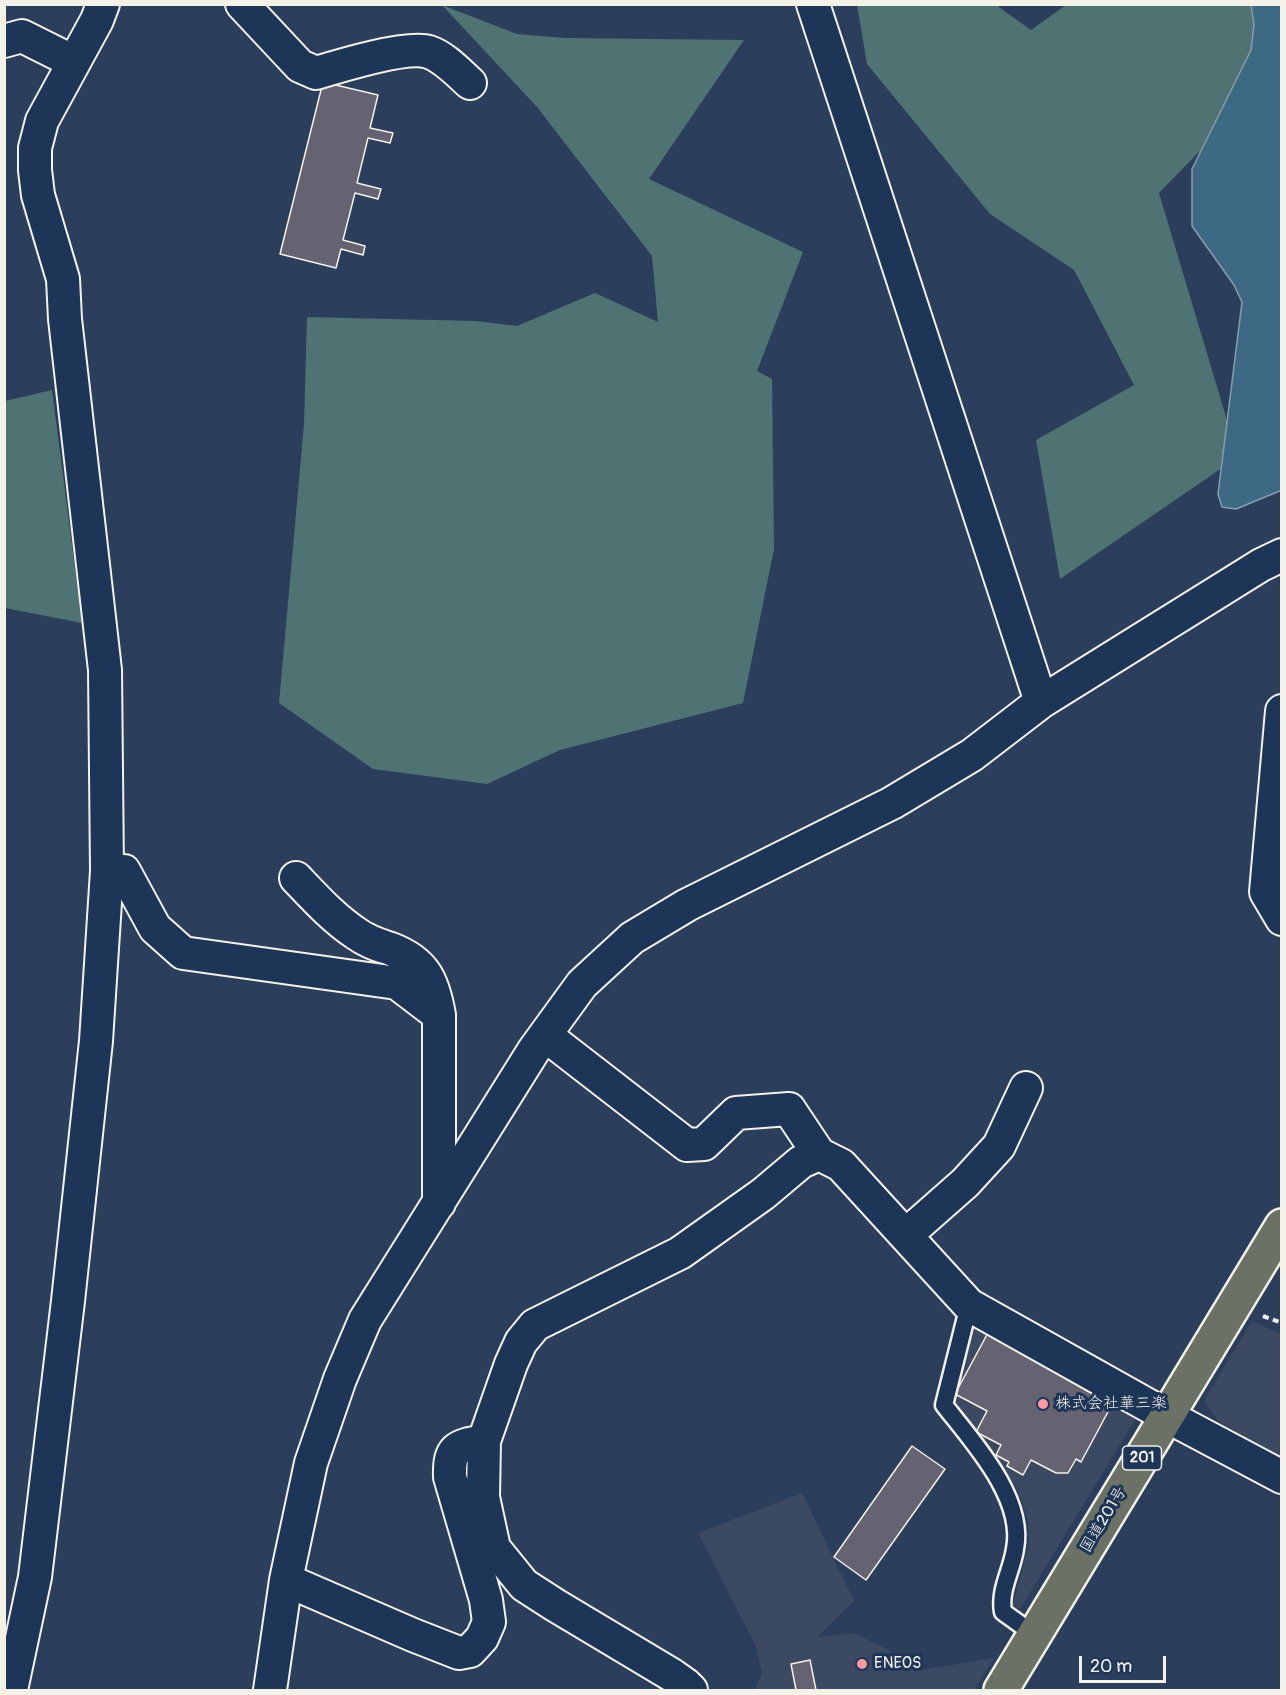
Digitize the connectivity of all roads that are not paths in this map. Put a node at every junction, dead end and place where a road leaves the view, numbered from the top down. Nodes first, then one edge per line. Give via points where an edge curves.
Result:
1 (103, 4) edge
2 (242, 4) edge
3 (813, 4) edge
4 (4, 41) edge
5 (74, 62) junction
6 (470, 83) dead end
7 (1281, 555) edge
8 (1041, 702) junction
9 (1281, 711) edge
10 (107, 871) junction
11 (296, 878) dead end
12 (1281, 919) edge
13 (439, 1015) junction
14 (545, 1035) junction
15 (1026, 1088) dead end
16 (819, 1154) junction
17 (439, 1203) junction
18 (1281, 1226) edge
19 (906, 1235) junction
20 (969, 1305) junction
21 (1167, 1416) junction
22 (484, 1441) junction
23 (1281, 1477) edge
24 (286, 1580) junction
25 (1035, 1635) junction
26 (11, 1690) edge
27 (270, 1690) edge
28 (691, 1690) edge
29 (1001, 1690) edge

1 - 5 street
2 - 6 street via 300,66 316,73 417,49 432,53
3 - 8 street
4 - 5 street via 22,36
5 - 10 street via 42,121 35,148 35,170 38,195 63,279 105,670
7 - 8 street
8 - 14 street via 972,755 892,803 687,905 632,938 582,984
9 - 12 street via 1266,892
10 - 13 street via 124,871 155,928 183,953 397,983
10 - 26 street via 96,1041 68,1302 35,1577
11 - 13 street via 344,925 366,940 412,959 435,988
13 - 17 street
14 - 16 street via 687,1145 704,1143 736,1113 789,1109
14 - 17 street
15 - 19 street via 999,1146
16 - 19 street via 841,1165
16 - 22 street via 801,1162 680,1253 535,1325 521,1342 511,1364
17 - 24 street via 365,1320 340,1379 311,1463
18 - 21 highway, 国道201号 / 201
19 - 20 street
20 - 21 street
20 - 25 lane via 944,1405 995,1471 1014,1515 1016,1547 1001,1600 1003,1612
21 - 23 street
21 - 25 highway, 国道201号 / 201
22 - 24 street via 459,1446 450,1464 450,1477 489,1622 470,1651 459,1653
22 - 28 street via 483,1497 494,1548 524,1585
24 - 27 street
25 - 29 highway, 国道201号 / 201

